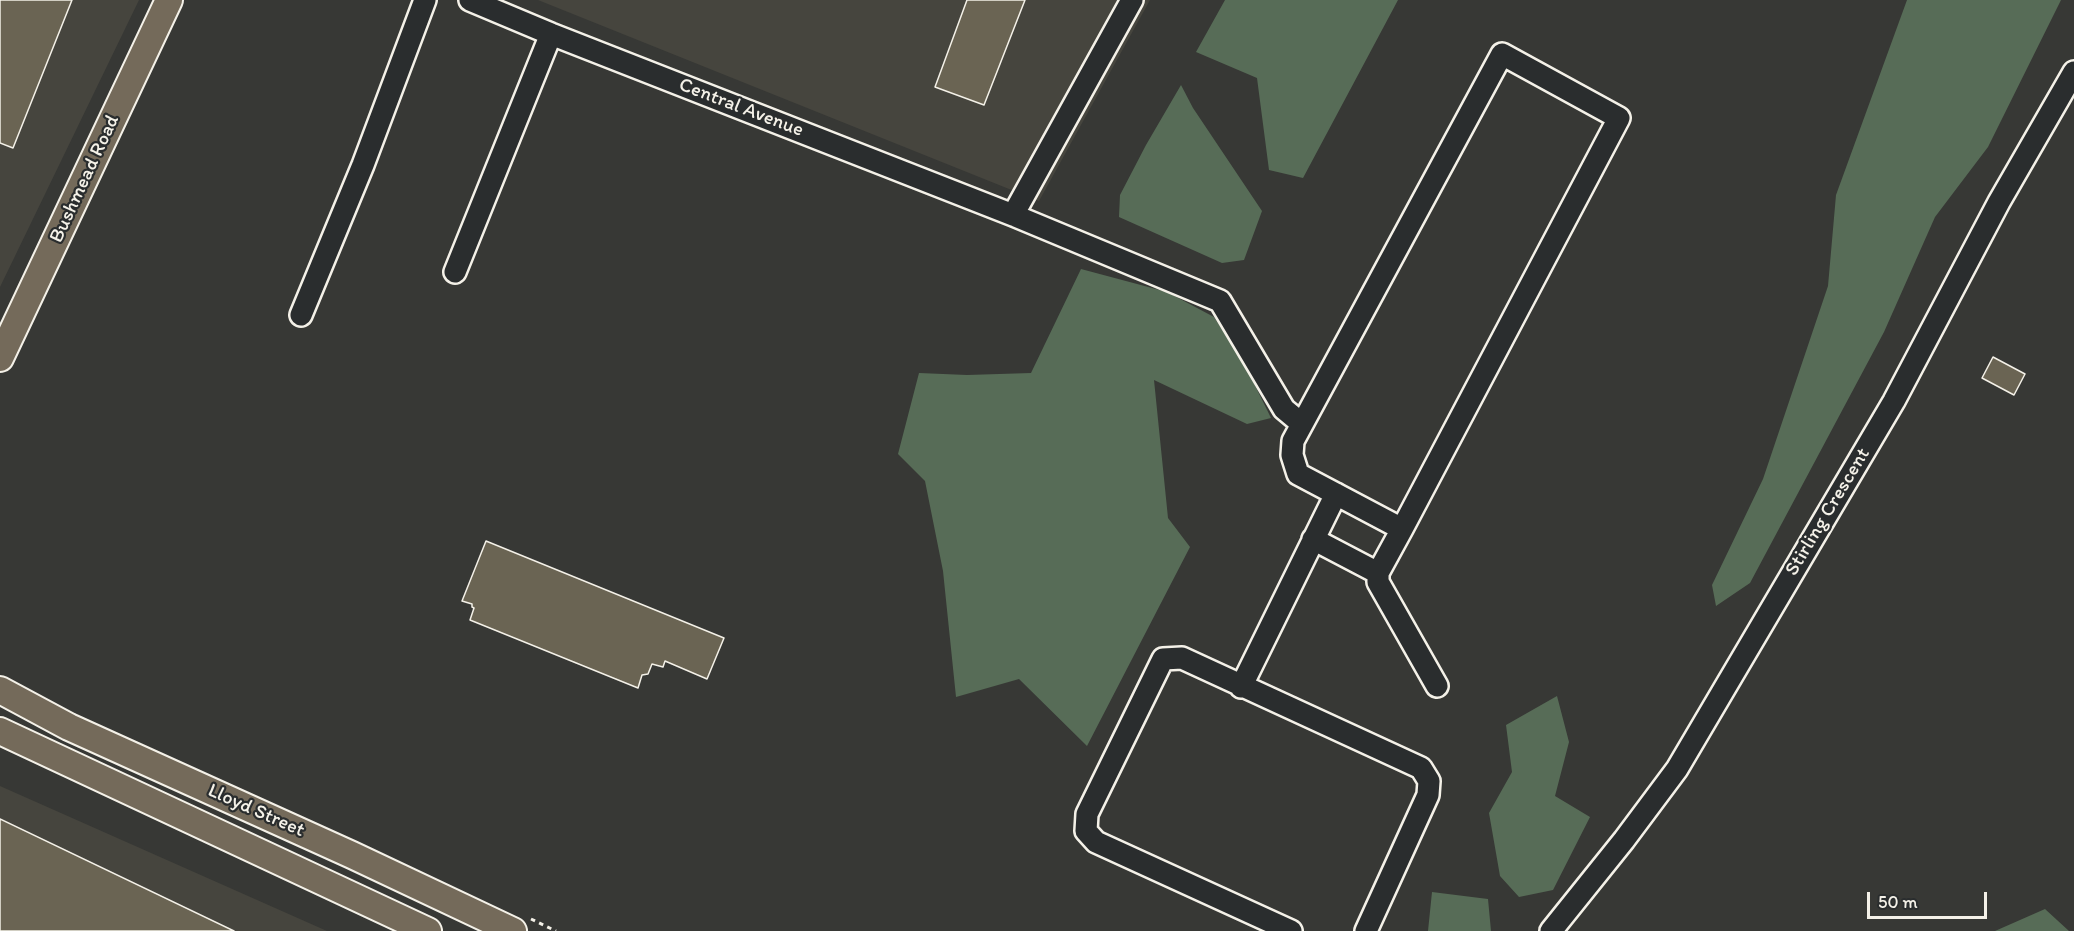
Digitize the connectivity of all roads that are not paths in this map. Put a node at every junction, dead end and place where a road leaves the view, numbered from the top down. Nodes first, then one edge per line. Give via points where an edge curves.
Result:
1 (170, 0) edge
2 (425, 0) edge
3 (470, 0) edge
4 (1132, 0) edge
5 (551, 34) junction
6 (2074, 72) edge
7 (1013, 215) junction
8 (455, 272) dead end
9 (301, 315) dead end
10 (0, 358) edge
11 (1302, 424) junction
12 (1336, 494) junction
13 (1402, 529) junction
14 (1313, 539) junction
15 (1378, 573) junction
16 (1437, 686) dead end
17 (1241, 687) junction
18 (0, 690) edge
19 (0, 731) edge
20 (428, 931) edge
21 (513, 931) edge
22 (1291, 931) edge
23 (1365, 931) edge
24 (1551, 931) edge

1 - 10 main road, Bushmead Road
2 - 9 street
3 - 5 street, Central Avenue
4 - 7 street
5 - 7 street, Central Avenue
5 - 8 street
6 - 24 street, Stirling Crescent via 1999,202 1894,401 1677,769
7 - 11 street, Central Avenue via 1220,301 1284,409
11 - 12 street via 1293,441 1292,455 1298,474
11 - 13 street via 1502,54 1619,118
12 - 13 street
12 - 14 street
13 - 15 street
14 - 15 street
14 - 17 street
15 - 16 street via 1378,582
17 - 22 street via 1182,658 1163,659 1087,814 1086,831 1096,842
17 - 23 street via 1421,768 1429,782 1428,795
18 - 21 main road, Lloyd Street via 69,727
19 - 20 main road, Lloyd Street

